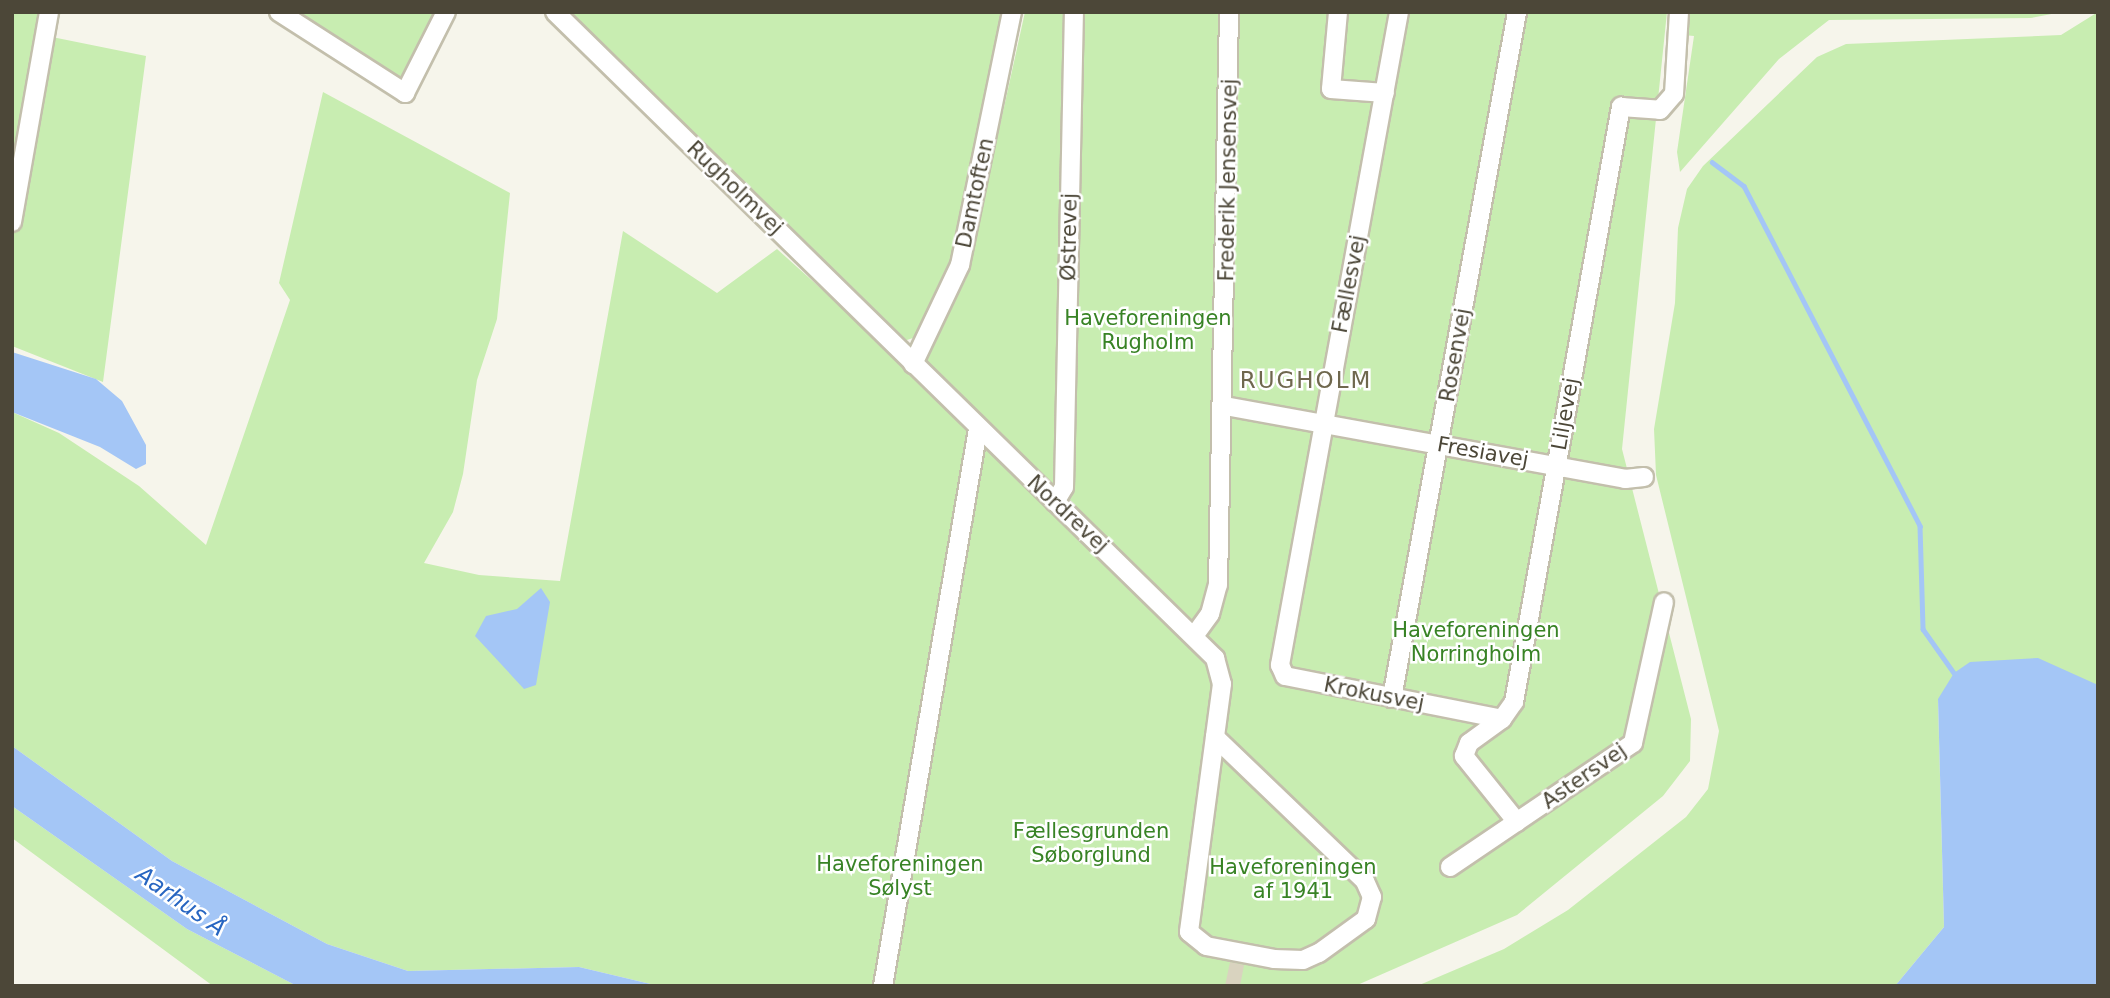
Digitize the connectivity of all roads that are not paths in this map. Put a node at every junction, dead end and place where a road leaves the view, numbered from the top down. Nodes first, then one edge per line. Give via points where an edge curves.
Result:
1 (49, 12) edge
2 (279, 12) edge
3 (446, 12) edge
4 (555, 12) edge
5 (1012, 12) edge
6 (1074, 12) edge
7 (1230, 12) edge
8 (1338, 12) edge
9 (1399, 12) edge
10 (1517, 12) edge
11 (1679, 12) edge
12 (1385, 93) junction
13 (12, 222) edge
14 (913, 364) junction
15 (1225, 406) junction
16 (1322, 423) junction
17 (978, 429) junction
18 (1438, 444) junction
19 (1556, 466) junction
20 (1644, 477) dead end
21 (1055, 502) junction
22 (1664, 601) dead end
23 (1194, 636) junction
24 (1283, 638) joint
25 (1392, 698) junction
26 (1502, 719) junction
27 (1215, 737) junction
28 (1517, 822) junction
29 (1450, 867) dead end
30 (883, 986) edge

1 - 13 street
2 - 3 street via 405,93
4 - 14 street, Rugholmvej
5 - 14 street, Damtoften via 960,265
6 - 21 street, Østrevej via 1064,487
7 - 15 street, Frederik Jensensvej
8 - 12 street via 1331,89
9 - 12 street, Fællesvej
10 - 18 street, Rosenvej
11 - 19 street, Liljevej via 1674,94 1660,110 1621,107
12 - 16 street, Fællesvej
14 - 17 street, Nordrevej
15 - 16 street, Fresiavej
15 - 23 street, Frederik Jensensvej via 1218,585 1210,614
16 - 18 street, Fresiavej
16 - 24 street, Fællesvej
17 - 21 street, Nordrevej
17 - 30 street
18 - 19 street, Fresiavej
18 - 25 street, Rosenvej
19 - 20 street, Fresiavej via 1625,479
19 - 26 street, Liljevej via 1514,702
21 - 23 street, Nordrevej
22 - 28 street, Astersvej via 1633,743
23 - 27 street, Nordrevej via 1220,667
24 - 25 street, Krokusvej via 1280,665 1285,676
25 - 26 street, Krokusvej
26 - 28 street, Liljevej via 1469,743 1464,756
27 - 27 street via 1365,881 1372,897 1366,919 1303,960 1206,946 1189,932
28 - 29 street, Astersvej

